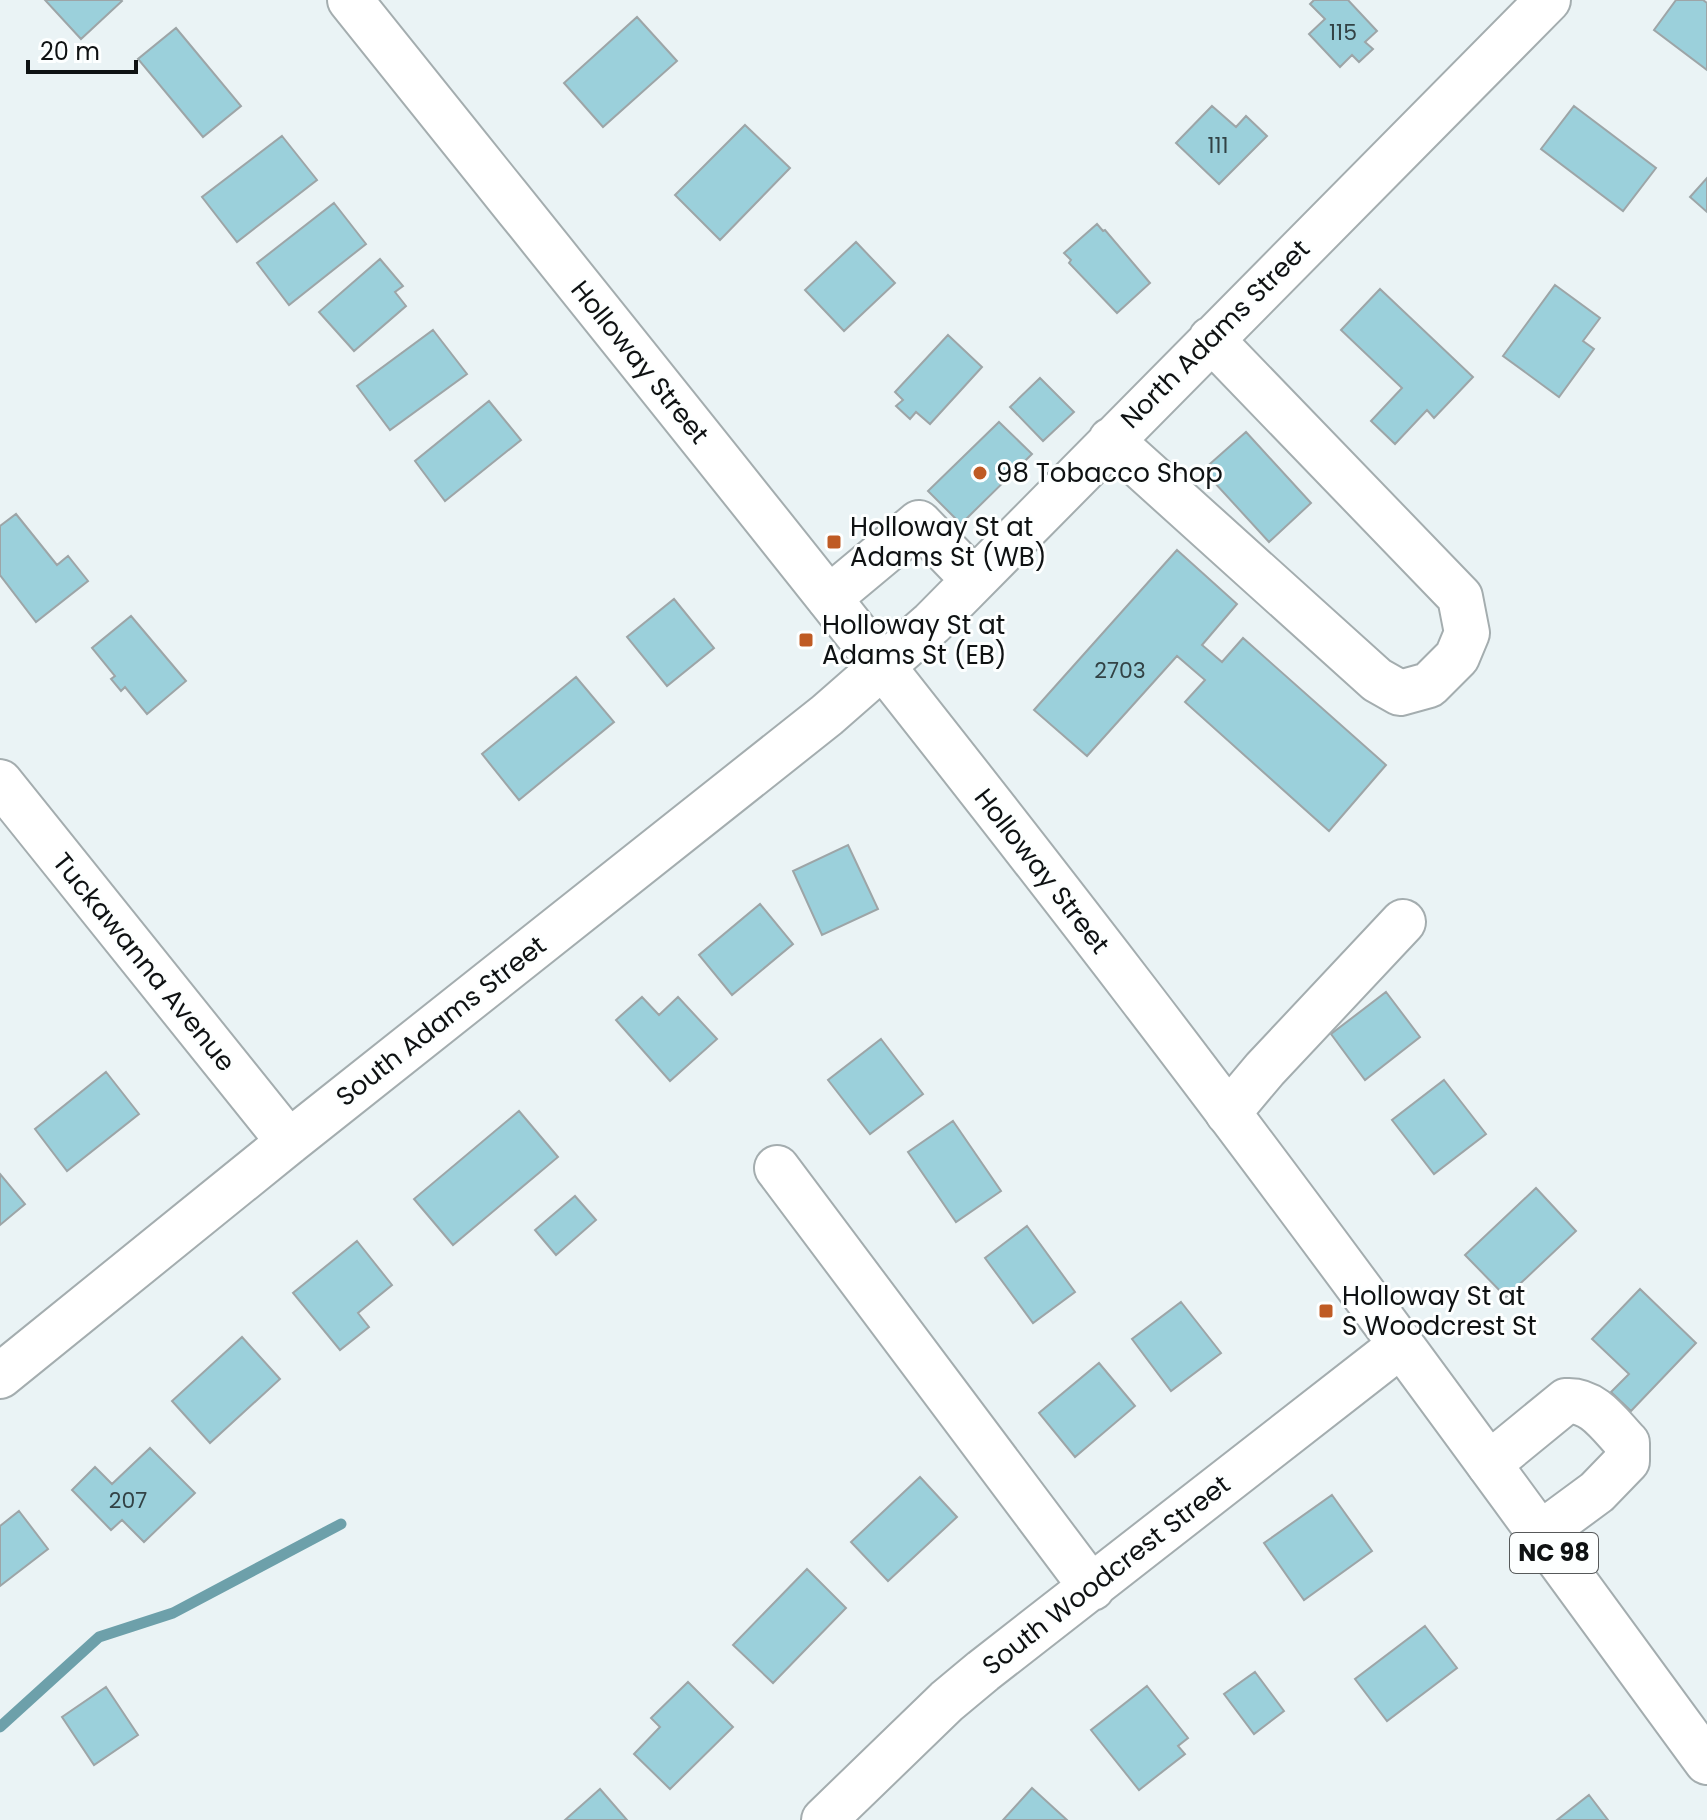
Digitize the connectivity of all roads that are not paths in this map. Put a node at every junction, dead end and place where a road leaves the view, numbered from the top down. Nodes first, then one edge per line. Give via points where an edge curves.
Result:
1 (350, 0) edge
2 (1548, 0) edge
3 (1211, 339) junction
4 (1111, 440) junction
5 (974, 580) junction
6 (829, 598) junction
7 (882, 667) junction
8 (0, 782) edge
9 (1403, 922) dead end
10 (1228, 1113) junction
11 (289, 1142) junction
12 (777, 1168) dead end
13 (1401, 1345) junction
14 (0, 1376) edge
15 (1489, 1464) junction
16 (1540, 1534) junction
17 (1092, 1588) junction
18 (1707, 1762) edge
19 (824, 1820) edge

1 - 6 main road, Holloway Street / NC 98
2 - 3 main road, North Adams Street
3 - 4 main road, North Adams Street
3 - 4 main road via 1460,597 1467,633 1457,657 1429,685 1400,693 1377,680
4 - 5 main road, North Adams Street
5 - 6 main road via 919,523
5 - 7 main road, North Adams Street
6 - 7 main road, Holloway Street / NC 98
7 - 10 main road, Holloway Street / NC 98
7 - 11 main road, South Adams Street
8 - 11 main road, Tuckawanna Avenue
9 - 10 main road
10 - 13 main road, Holloway Street / NC 98
11 - 14 main road, South Adams Street
12 - 17 main road
13 - 15 main road, Holloway Street / NC 98
13 - 17 main road, South Woodcrest Street
15 - 16 main road, Holloway Street / NC 98
15 - 16 main road via 1566,1401 1593,1408 1627,1443 1627,1461 1597,1492
16 - 18 main road, Holloway Street / NC 98
17 - 19 main road, South Woodcrest Street via 947,1701

